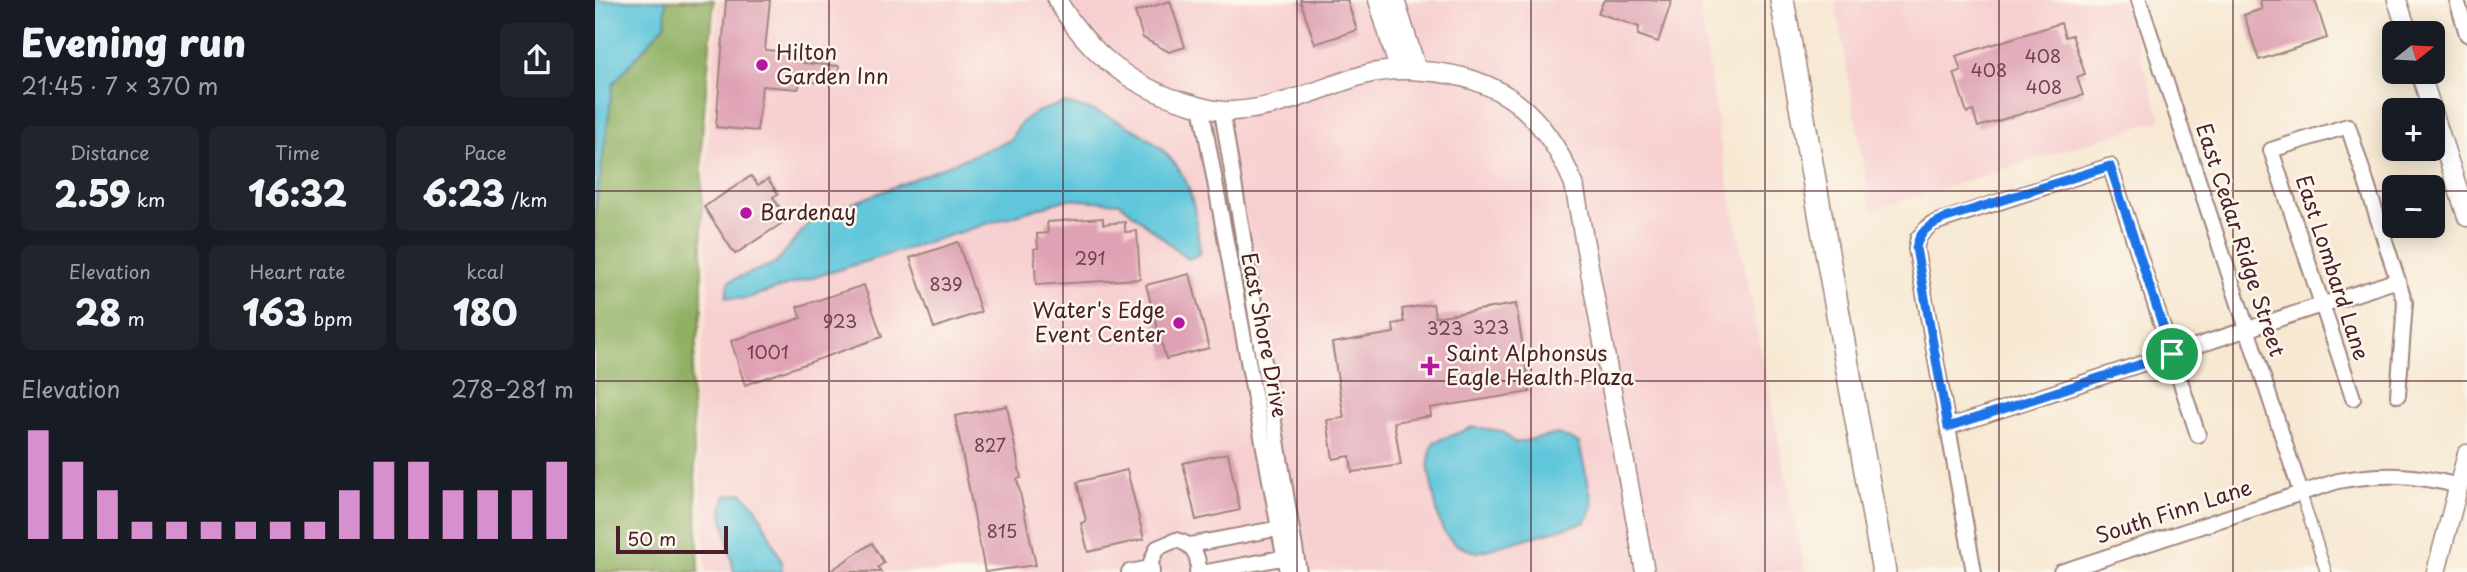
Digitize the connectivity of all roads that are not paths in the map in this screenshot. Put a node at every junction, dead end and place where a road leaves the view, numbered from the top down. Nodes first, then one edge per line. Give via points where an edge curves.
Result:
1 (1057, 0) edge
2 (1378, 0) edge
3 (1395, 0) edge
4 (1783, 0) edge
5 (2139, 0) edge
6 (2397, 0) edge
7 (2457, 0) edge
8 (2404, 21) edge
9 (2467, 34) edge
10 (1408, 70) junction
11 (2424, 84) edge
12 (1201, 106) junction
13 (1221, 111) junction
14 (2467, 217) edge
15 (2398, 280) junction
16 (2322, 305) junction
17 (2247, 330) junction
18 (2172, 354) junction
19 (2398, 395) dead end
20 (2353, 398) dead end
21 (1948, 427) junction
22 (2198, 435) dead end
23 (2467, 454) edge
24 (2459, 486) junction
25 (2301, 493) junction
26 (1285, 527) junction
27 (1190, 545) junction
28 (1289, 562) edge
29 (1152, 570) edge
30 (1129, 572) edge
31 (1197, 572) edge
32 (1207, 572) edge
33 (1299, 572) edge
34 (1645, 572) edge
35 (1884, 572) edge
36 (1974, 572) edge
37 (2060, 572) edge
38 (2326, 572) edge
39 (2436, 572) edge

1 - 12 street via 1079,34 1116,70 1148,89
2 - 10 street
3 - 10 street
4 - 35 highway
5 - 17 street, East Cedar Ridge Street
6 - 8 street
7 - 9 street
10 - 13 street via 1362,75 1266,107
10 - 34 street via 1457,73 1509,97 1548,134 1564,159 1581,209
11 - 14 street
12 - 13 street
12 - 26 street, East Shore Drive
13 - 26 street, East Shore Drive
15 - 16 street
15 - 16 street, East Lombard Lane via 2348,126 2271,150
15 - 19 street via 2405,303
16 - 17 street
16 - 20 street, East Lombard Lane
17 - 18 street
17 - 25 street, East Cedar Ridge Street
18 - 21 street
18 - 21 street via 2110,166 1943,219 1923,231 1916,248
18 - 22 street
21 - 36 street
23 - 24 street
24 - 25 street, South Finn Lane via 2423,476 2380,474
24 - 39 street
25 - 37 street, South Finn Lane
25 - 38 street
26 - 27 street
26 - 28 street, East Shore Drive
27 - 29 street via 1176,540 1162,544 1153,555
27 - 31 street via 1198,559
28 - 32 street
28 - 33 street, East Shore Drive
29 - 30 street

